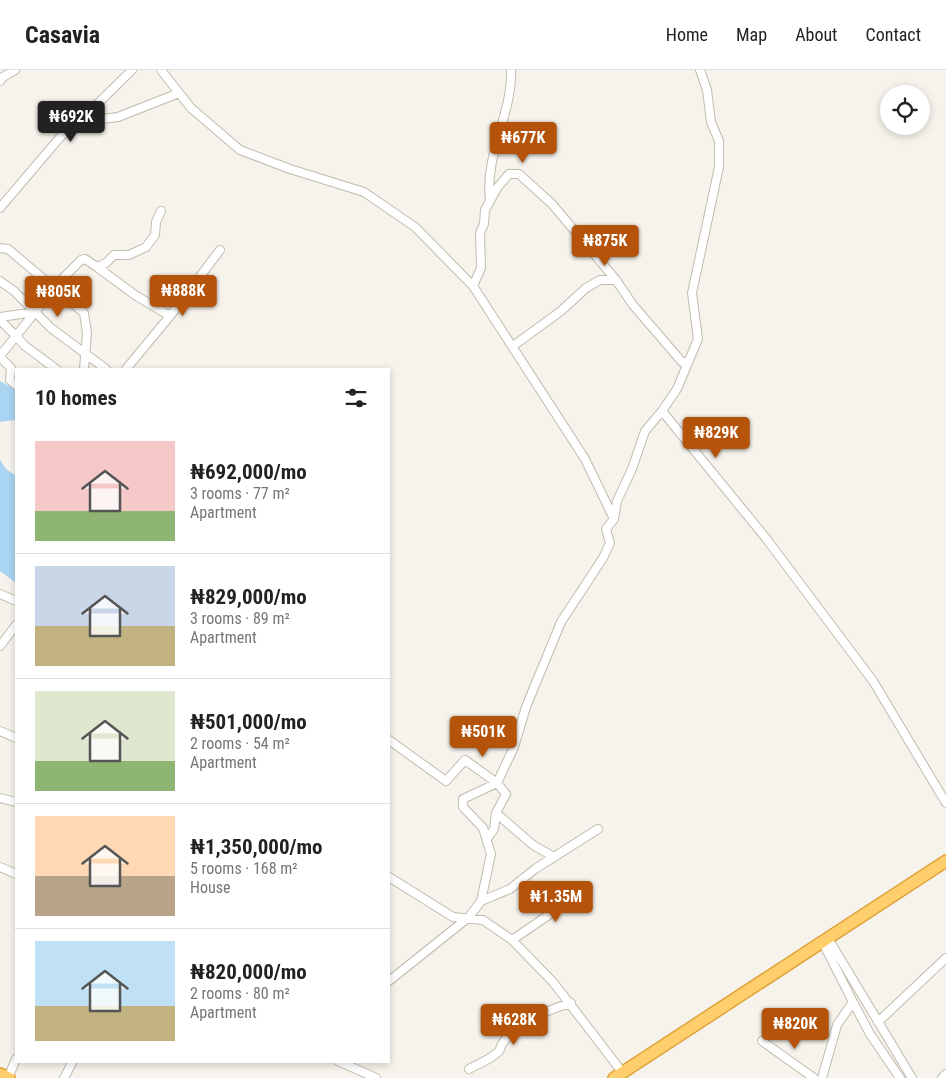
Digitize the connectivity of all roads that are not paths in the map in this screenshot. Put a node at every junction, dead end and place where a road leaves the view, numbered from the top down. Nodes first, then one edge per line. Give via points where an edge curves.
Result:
1 (15, 70) edge
2 (132, 70) edge
3 (161, 70) edge
4 (511, 70) edge
5 (700, 70) edge
6 (0, 81) edge
7 (179, 93) junction
8 (78, 123) junction
9 (490, 201) junction
10 (0, 208) edge
11 (161, 212) dead end
12 (2, 246) edge
13 (220, 250) dead end
14 (97, 267) junction
15 (616, 280) junction
16 (0, 281) edge
17 (473, 286) junction
18 (55, 290) junction
19 (35, 312) junction
20 (170, 316) junction
21 (0, 319) edge
22 (16, 336) junction
23 (513, 346) junction
24 (85, 353) junction
25 (0, 356) edge
26 (688, 362) junction
27 (55, 368) edge
28 (84, 368) edge
29 (105, 368) edge
30 (127, 368) edge
31 (15, 385) edge
32 (662, 411) junction
33 (614, 519) junction
34 (0, 594) edge
35 (15, 601) edge
36 (15, 626) edge
37 (0, 646) edge
38 (0, 731) edge
39 (15, 738) edge
40 (390, 741) edge
41 (497, 783) junction
42 (0, 798) edge
43 (15, 802) edge
44 (946, 803) edge
45 (496, 813) junction
46 (598, 829) dead end
47 (487, 839) junction
48 (554, 857) junction
49 (946, 861) edge
50 (0, 867) edge
51 (15, 874) edge
52 (390, 878) edge
53 (588, 888) dead end
54 (481, 901) junction
55 (470, 917) junction
56 (512, 940) junction
57 (824, 940) junction
58 (946, 958) edge
59 (390, 980) edge
60 (853, 1002) junction
61 (571, 1003) junction
62 (878, 1022) junction
63 (762, 1041) dead end
64 (15, 1062) edge
65 (72, 1063) edge
66 (342, 1063) edge
67 (359, 1063) edge
68 (469, 1069) dead end
69 (357, 1070) junction
70 (0, 1074) edge
71 (946, 1074) edge
72 (617, 1075) edge
73 (9, 1078) edge
74 (64, 1078) edge
75 (376, 1078) edge
76 (604, 1078) edge
77 (814, 1078) edge
78 (822, 1078) edge
79 (900, 1078) edge
80 (912, 1078) edge
81 (942, 1078) edge

1 - 6 street
2 - 8 street
3 - 7 street
4 - 9 street via 510,95 491,166
5 - 26 street via 707,90 711,122 719,141 719,167 692,293 698,339
7 - 8 street via 118,117
7 - 17 street via 191,108 240,150 364,192 415,227
8 - 10 street via 62,135
9 - 15 street via 509,174 519,174 558,210
9 - 17 street via 480,233 480,268
11 - 14 street via 154,235 146,247 130,256 114,255
12 - 18 street
13 - 20 street
14 - 18 street via 85,259 81,260
14 - 20 street
15 - 23 street via 600,280 586,288
15 - 26 street via 633,306 667,345 682,362
16 - 19 street
17 - 23 street
18 - 19 street
18 - 24 street via 84,313
19 - 21 street
19 - 22 street
19 - 24 street
20 - 30 street
21 - 22 street
22 - 25 street
22 - 27 street
23 - 33 street via 585,459
24 - 28 street
24 - 29 street
25 - 31 street via 11,368 10,380
26 - 32 street via 677,389
32 - 33 street via 645,432 617,502
32 - 44 street via 765,537 872,681
33 - 41 street via 606,529 610,543 603,558 561,622
34 - 35 street
36 - 37 street
38 - 39 street
40 - 41 street via 446,782 464,760
41 - 45 street via 506,794
41 - 47 street via 463,799 463,807 483,828
42 - 43 street
45 - 47 street via 494,829
45 - 48 street via 533,845
46 - 48 street
47 - 54 street via 491,854
48 - 54 street via 510,889
49 - 57 highway
50 - 51 street
52 - 55 street via 453,917
53 - 56 street
54 - 55 street
55 - 56 street via 483,920
55 - 59 street
56 - 61 street
57 - 60 street
57 - 62 street via 832,945
57 - 72 highway
58 - 62 street
60 - 78 street via 837,1025
60 - 79 street
61 - 68 street via 544,1012 521,1025 504,1040 495,1054
61 - 72 street
62 - 80 street
63 - 77 street
64 - 73 street
65 - 74 street
66 - 69 street
67 - 69 street
69 - 75 street
70 - 73 highway
71 - 81 street
72 - 76 highway

